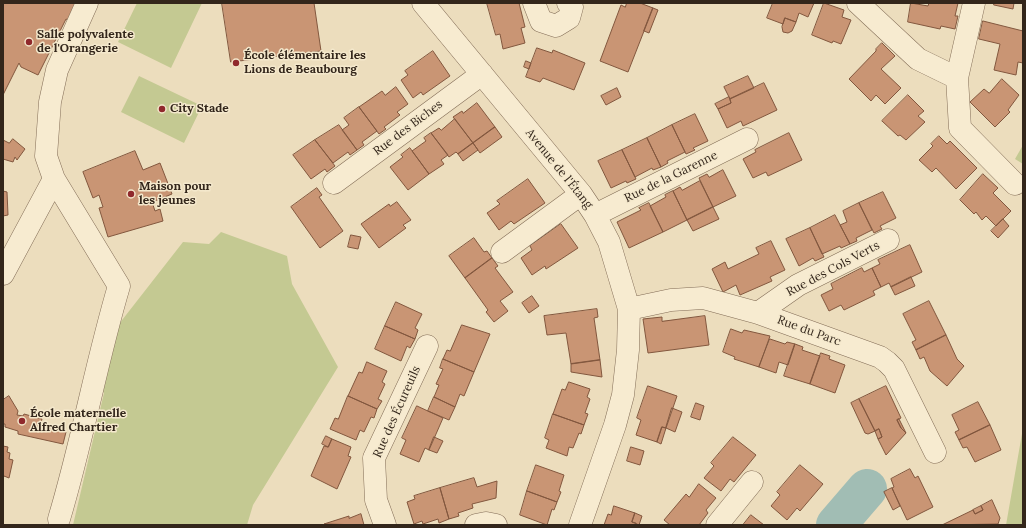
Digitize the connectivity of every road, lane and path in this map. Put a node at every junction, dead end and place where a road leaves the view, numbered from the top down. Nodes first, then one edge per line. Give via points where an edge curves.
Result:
1 (87, 3) edge
2 (423, 3) edge
3 (534, 3) edge
4 (568, 3) edge
5 (858, 3) edge
6 (974, 3) edge
7 (482, 74) junction
8 (957, 78) junction
9 (747, 139) dead end
10 (54, 179) junction
11 (334, 183) dead end
12 (1015, 184) dead end
13 (581, 194) junction
14 (595, 215) junction
15 (888, 240) dead end
16 (502, 252) dead end
17 (3, 274) edge
18 (629, 309) junction
19 (758, 313) junction
20 (427, 346) dead end
21 (935, 452) dead end
22 (752, 482) dead end
23 (59, 519) dead end
24 (384, 525) edge
25 (476, 525) edge
26 (496, 525) edge
27 (580, 525) edge
28 (717, 525) edge

1 - 10 street via 57,70 50,102 46,156
2 - 7 street, Avenue de l'Étang
3 - 4 street via 541,21 556,26 568,18 572,7
5 - 8 street via 918,59
6 - 8 street
7 - 11 street, Rue des Biches
7 - 13 street, Avenue de l'Étang
8 - 12 street via 960,128
9 - 14 street, Rue de la Garenne
10 - 17 street
10 - 23 street via 119,286
13 - 14 street, Avenue de l'Étang
13 - 16 street
14 - 18 street, Avenue de l'Étang via 609,242
15 - 19 street, Rue des Cols Verts via 798,285
18 - 19 street, Rue du Parc via 671,300 703,298
18 - 27 street, Avenue de l'Étang via 628,356 623,395
19 - 21 street, Rue du Parc via 887,362 894,369
20 - 24 street, Rue des Écureuils via 374,458 376,500
22 - 28 street
25 - 26 street

